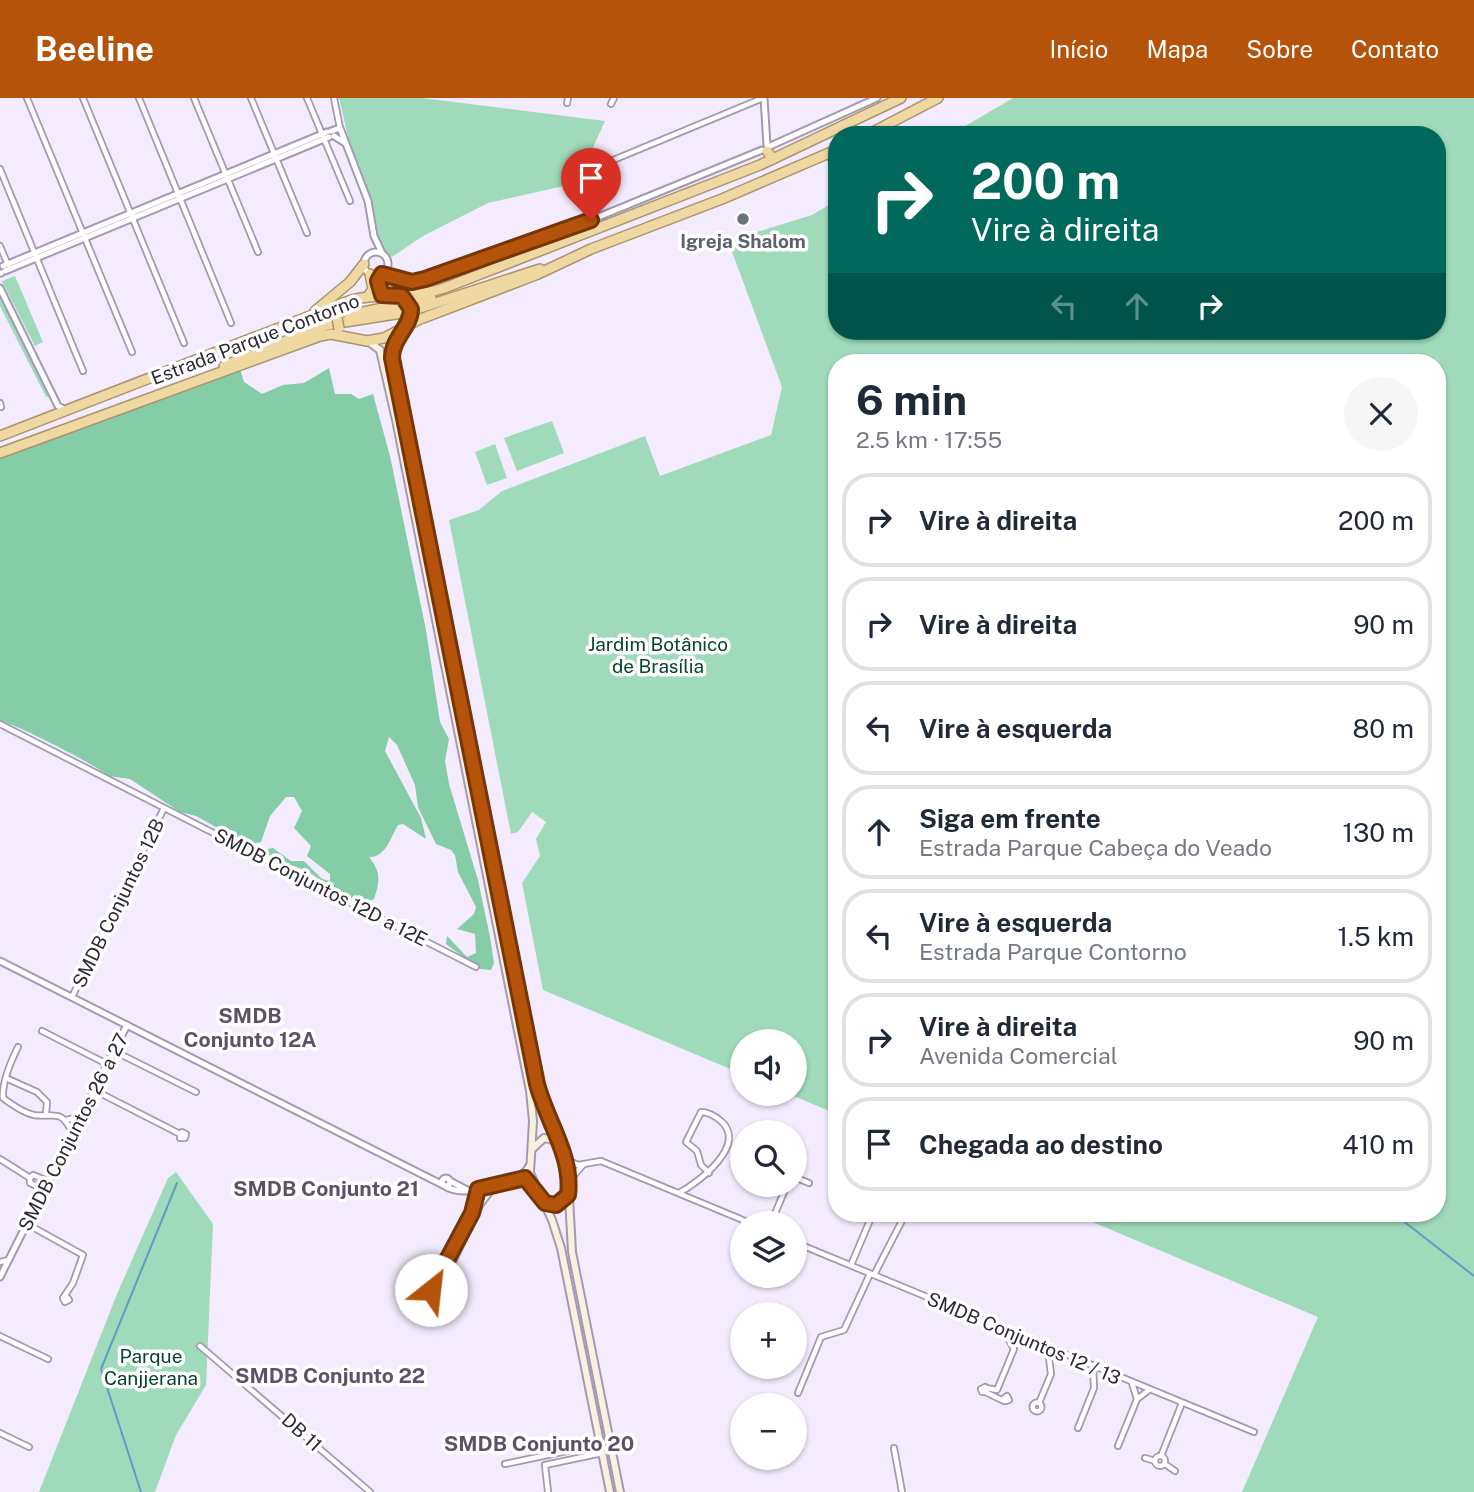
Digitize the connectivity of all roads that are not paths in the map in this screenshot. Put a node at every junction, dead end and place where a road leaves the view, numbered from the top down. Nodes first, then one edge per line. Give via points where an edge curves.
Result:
1 (27, 98) edge
2 (83, 98) edge
3 (139, 98) edge
4 (194, 98) edge
5 (251, 98) edge
6 (307, 98) edge
7 (334, 98) edge
8 (614, 98) edge
9 (764, 98) edge
10 (877, 98) edge
11 (901, 98) edge
12 (933, 100) edge
13 (611, 104) dead end
14 (855, 116) junction
15 (836, 126) edge
16 (884, 126) edge
17 (340, 128) junction
18 (828, 130) edge
19 (329, 135) junction
20 (345, 143) junction
21 (765, 147) junction
22 (828, 154) edge
23 (275, 157) junction
24 (774, 159) junction
25 (760, 165) junction
26 (594, 168) dead end
27 (0, 169) edge
28 (227, 177) junction
29 (179, 196) junction
30 (350, 201) dead end
31 (131, 216) junction
32 (307, 233) dead end
33 (84, 236) junction
34 (374, 236) junction
35 (0, 246) edge
36 (258, 252) dead end
37 (382, 253) junction
38 (369, 254) junction
39 (36, 256) junction
40 (529, 256) junction
41 (364, 264) junction
42 (388, 265) junction
43 (549, 267) junction
44 (3, 270) edge
45 (377, 275) junction
46 (399, 278) junction
47 (0, 288) edge
48 (395, 294) junction
49 (369, 295) junction
50 (382, 295) junction
51 (338, 309) junction
52 (300, 321) junction
53 (232, 323) dead end
54 (336, 326) junction
55 (402, 328) junction
56 (347, 336) junction
57 (367, 341) junction
58 (184, 343) dead end
59 (132, 352) dead end
60 (186, 366) junction
61 (83, 371) dead end
62 (197, 379) junction
63 (61, 410) junction
64 (0, 436) edge
65 (0, 453) edge
66 (430, 546) junction
67 (422, 548) junction
68 (432, 554) junction
69 (423, 556) junction
70 (0, 724) edge
71 (164, 808) junction
72 (0, 961) edge
73 (476, 967) dead end
74 (72, 998) junction
75 (127, 1025) junction
76 (42, 1031) dead end
77 (18, 1047) dead end
78 (114, 1051) junction
79 (107, 1064) junction
80 (8, 1079) junction
81 (94, 1090) junction
82 (196, 1092) dead end
83 (46, 1113) junction
84 (80, 1117) junction
85 (66, 1120) junction
86 (72, 1132) junction
87 (180, 1134) dead end
88 (557, 1141) junction
89 (533, 1148) junction
90 (0, 1159) edge
91 (567, 1160) junction
92 (531, 1164) junction
93 (584, 1164) junction
94 (709, 1172) junction
95 (30, 1178) junction
96 (517, 1178) junction
97 (570, 1180) junction
98 (48, 1181) junction
99 (496, 1185) junction
100 (534, 1185) junction
101 (44, 1189) junction
102 (475, 1190) junction
103 (678, 1194) junction
104 (568, 1195) junction
105 (545, 1203) junction
106 (730, 1215) edge
107 (869, 1222) edge
108 (901, 1222) edge
109 (27, 1224) junction
110 (807, 1247) edge
111 (851, 1265) junction
112 (1, 1269) edge
113 (872, 1274) junction
114 (429, 1289) dead end
115 (436, 1295) dead end
116 (67, 1297) dead end
117 (1002, 1329) junction
118 (0, 1336) edge
119 (1025, 1338) junction
120 (200, 1346) dead end
121 (1048, 1348) junction
122 (1014, 1349) junction
123 (48, 1359) dead end
124 (1093, 1367) junction
125 (1132, 1383) junction
126 (997, 1390) junction
127 (1149, 1390) junction
128 (798, 1393) dead end
129 (1137, 1399) junction
130 (1039, 1403) dead end
131 (1182, 1403) junction
132 (1078, 1428) dead end
133 (1254, 1432) dead end
134 (0, 1433) edge
135 (600, 1444) junction
136 (1118, 1446) dead end
137 (29, 1447) dead end
138 (894, 1448) dead end
139 (602, 1453) junction
140 (1161, 1456) junction
141 (1145, 1458) dead end
142 (1155, 1461) junction
143 (505, 1464) dead end
144 (1165, 1464) junction
145 (1175, 1471) dead end
146 (370, 1492) edge
147 (548, 1492) edge
148 (610, 1492) edge
149 (620, 1492) edge
150 (902, 1492) edge

1 - 33 street
2 - 31 street
3 - 29 street
4 - 28 street
5 - 23 street
6 - 19 street
7 - 17 street
8 - 13 street
9 - 21 street
9 - 26 street
10 - 14 street
11 - 14 highway, Estrada Parque Contorno
12 - 16 highway
14 - 15 highway, Estrada Parque Contorno
14 - 21 street
17 - 19 street
17 - 20 street
18 - 24 highway, Estrada Parque Contorno
19 - 20 street
19 - 23 street
19 - 30 street
20 - 34 street via 368,201
21 - 24 highway
21 - 25 highway
21 - 46 street via 539,239 425,279
22 - 43 highway
23 - 28 street
23 - 32 street
24 - 25 highway, Estrada Parque Contorno
25 - 40 highway, Estrada Parque Contorno
27 - 39 street
28 - 29 street
28 - 36 street
29 - 31 street
29 - 53 street
31 - 33 street
31 - 58 street
33 - 39 street
33 - 59 street
34 - 37 street
34 - 38 street
35 - 44 street
37 - 38 street
37 - 42 street
38 - 41 street
39 - 44 street
39 - 61 street
40 - 48 highway, Estrada Parque Contorno via 435,292
40 - 60 highway via 454,291 401,307 315,323
41 - 45 street
41 - 52 highway via 350,282
42 - 45 street
42 - 46 street
43 - 54 highway via 409,312
43 - 55 highway
45 - 46 street
45 - 49 highway
45 - 50 highway
47 - 63 street
48 - 50 highway, Estrada Parque Contorno
48 - 55 highway, bridge via 406,299 411,315
49 - 50 highway, Estrada Parque Contorno
49 - 51 highway, Estrada Parque Contorno
51 - 52 highway, Estrada Parque Contorno
51 - 54 highway, bridge
52 - 60 highway, Estrada Parque Contorno
54 - 56 highway
54 - 62 highway via 266,347
55 - 57 highway
55 - 66 main road via 392,358
56 - 57 highway, Estrada Parque Contorno
56 - 62 highway, Estrada Parque Contorno via 320,336
57 - 67 main road via 380,350 383,359
60 - 63 highway, Estrada Parque Contorno
62 - 65 highway, Estrada Parque Contorno
63 - 64 highway, Estrada Parque Contorno
66 - 67 main road
66 - 68 main road
67 - 69 main road
68 - 69 main road
68 - 88 main road via 537,1084
69 - 89 main road via 530,1091
70 - 71 street, SMDB Conjuntos 12D a 12E
71 - 73 street, SMDB Conjuntos 12D a 12E
71 - 74 street, SMDB Conjuntos 12B
72 - 74 street
74 - 75 street
75 - 78 street, SMDB Conjuntos 26 a 27
75 - 102 street via 428,1177
76 - 79 street
77 - 80 street via 7,1069
78 - 79 street, SMDB Conjuntos 26 a 27
78 - 82 street
79 - 81 street, SMDB Conjuntos 26 a 27
80 - 83 street via 42,1095
80 - 83 street via 4,1100 31,1114
81 - 84 street, SMDB Conjuntos 26 a 27
81 - 87 street
83 - 85 street
84 - 85 street
84 - 86 street, SMDB Conjuntos 26 a 27
85 - 86 street
86 - 98 street, SMDB Conjuntos 26 a 27
88 - 89 main road via 544,1138
88 - 91 main road
89 - 92 main road
90 - 95 street
91 - 93 street
91 - 97 main road
92 - 96 street
92 - 100 main road
93 - 97 street
93 - 103 street via 601,1161
94 - 94 street via 726,1149 729,1134 719,1119 701,1112 686,1142
94 - 103 street
95 - 98 street
95 - 101 street
96 - 99 street
96 - 100 street
97 - 104 main road
98 - 101 street, SMDB Conjuntos 26 a 27
99 - 102 street
99 - 115 street via 481,1204
100 - 105 main road
101 - 109 street, SMDB Conjuntos 26 a 27
102 - 114 street via 472,1213
103 - 106 street
104 - 105 main road via 556,1205
104 - 149 main road via 572,1252
105 - 135 main road via 561,1248
107 - 111 street
108 - 113 street
109 - 112 street, SMDB Conjuntos 26 a 27
109 - 116 street via 83,1255
110 - 111 street, SMDB Conjuntos 12 / 13
111 - 113 street, SMDB Conjuntos 12 / 13
113 - 117 street, SMDB Conjuntos 12 / 13
113 - 128 street via 844,1330 822,1335
117 - 119 street, SMDB Conjuntos 12 / 13
117 - 122 street
118 - 123 street
119 - 121 street, SMDB Conjuntos 12 / 13
119 - 122 street
120 - 146 street, DB 11
121 - 124 street, SMDB Conjuntos 12 / 13
121 - 130 street via 1051,1374
122 - 126 street
124 - 125 street, SMDB Conjuntos 12 / 13
124 - 132 street via 1094,1388
125 - 127 street, SMDB Conjuntos 12 / 13
125 - 129 street
126 - 126 street via 1006,1398 986,1390
127 - 129 street
127 - 131 street, SMDB Conjuntos 12 / 13
129 - 136 street
131 - 133 street, SMDB Conjuntos 12 / 13
131 - 140 street
134 - 137 street
135 - 139 main road
135 - 143 street
138 - 150 street
139 - 147 street via 545,1465
139 - 148 main road
140 - 142 street
140 - 144 street
141 - 142 street
142 - 144 street via 1159,1466
144 - 145 street

